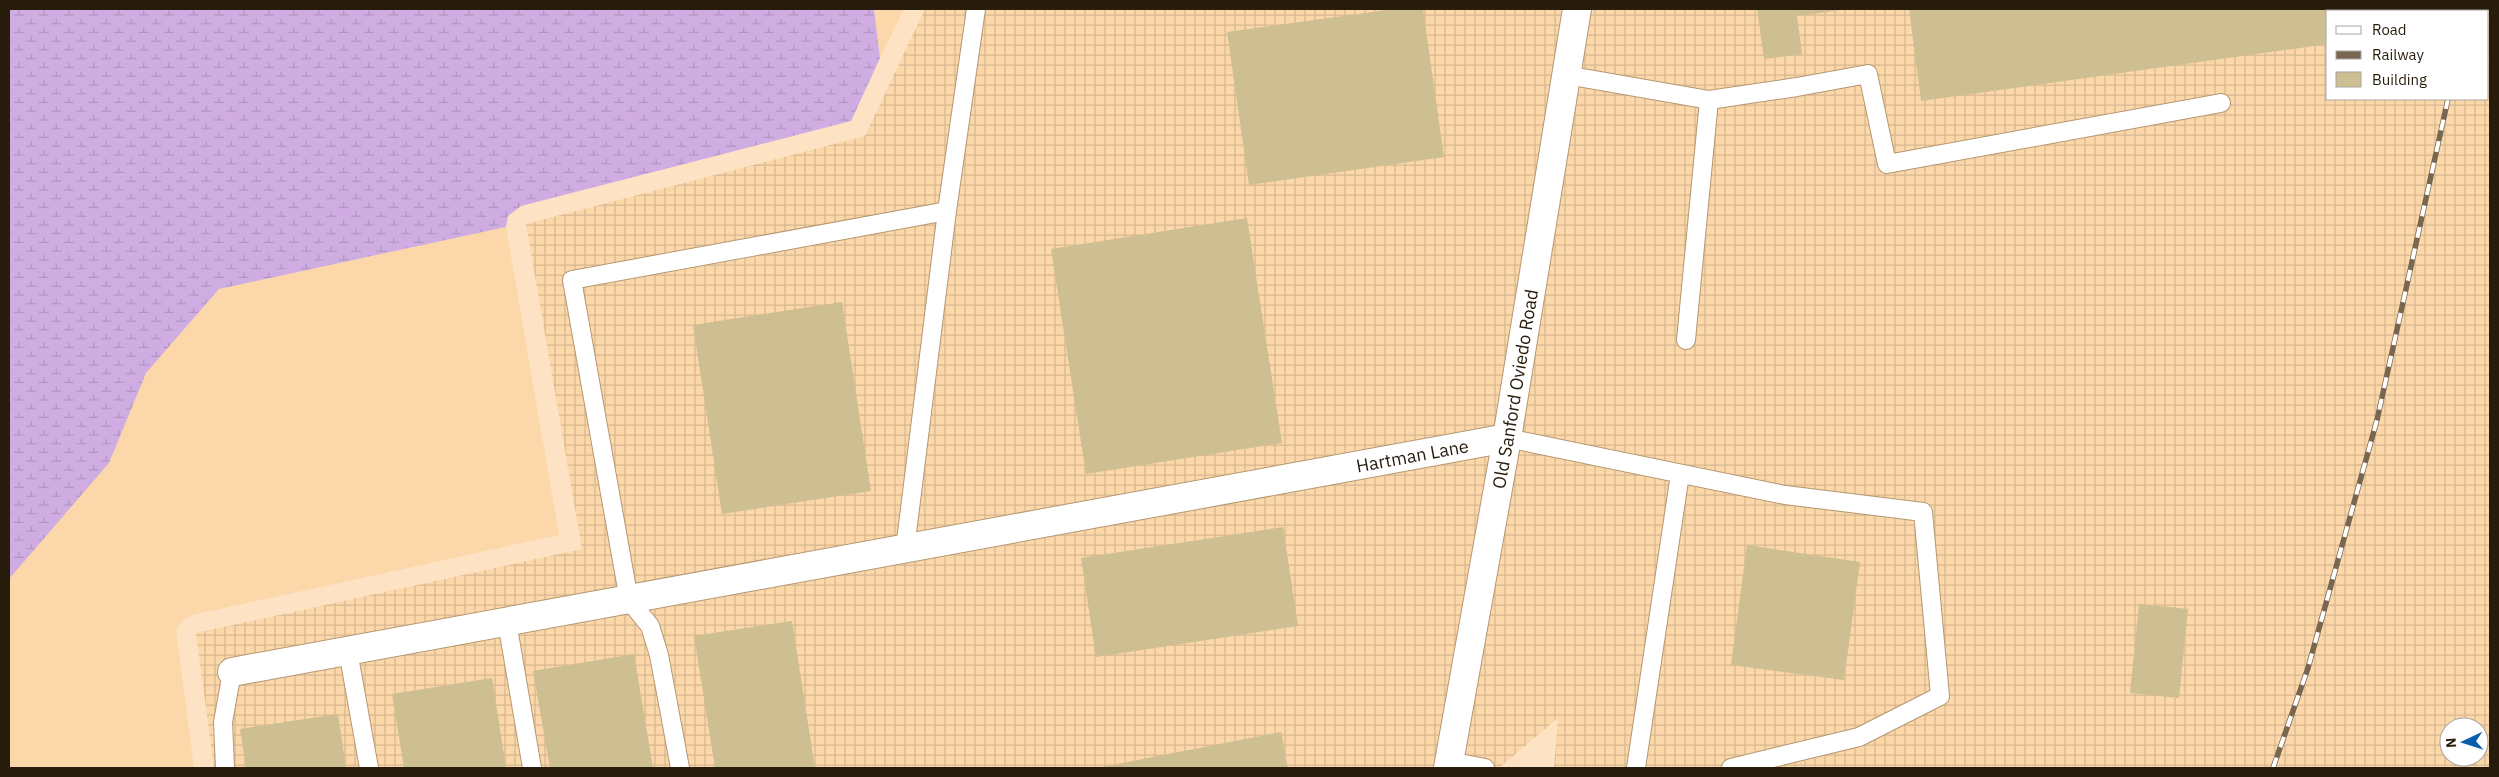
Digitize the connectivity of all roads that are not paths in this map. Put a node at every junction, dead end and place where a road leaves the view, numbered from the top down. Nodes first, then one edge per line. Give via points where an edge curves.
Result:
1 (976, 9) edge
2 (1577, 9) edge
3 (1566, 75) junction
4 (1709, 100) junction
5 (2220, 103) dead end
6 (947, 211) junction
7 (1686, 340) dead end
8 (1506, 438) junction
9 (1680, 474) junction
10 (904, 549) junction
11 (629, 600) junction
12 (507, 622) junction
13 (348, 651) junction
14 (232, 672) joint
15 (1448, 764) edge
16 (225, 768) edge
17 (369, 768) edge
18 (532, 768) edge
19 (680, 768) edge
20 (1485, 768) edge
21 (1636, 768) edge
22 (1731, 768) edge

1 - 6 lane
2 - 3 street, Old Sanford Oviedo Road
3 - 4 lane
3 - 8 street, Old Sanford Oviedo Road
4 - 5 lane via 1868,74 1887,164
4 - 7 lane
6 - 10 lane
6 - 11 lane via 572,280
8 - 9 lane
8 - 10 street, Hartman Lane
8 - 15 street, Old Sanford Oviedo Road
9 - 21 lane
9 - 22 lane via 1785,495 1923,512 1940,696 1859,737
10 - 11 street, Hartman Lane
11 - 12 street, Hartman Lane
11 - 19 lane via 650,626 659,655
12 - 13 street, Hartman Lane
12 - 18 lane
13 - 14 street, Hartman Lane
13 - 17 lane
14 - 16 lane via 223,722
15 - 20 lane

